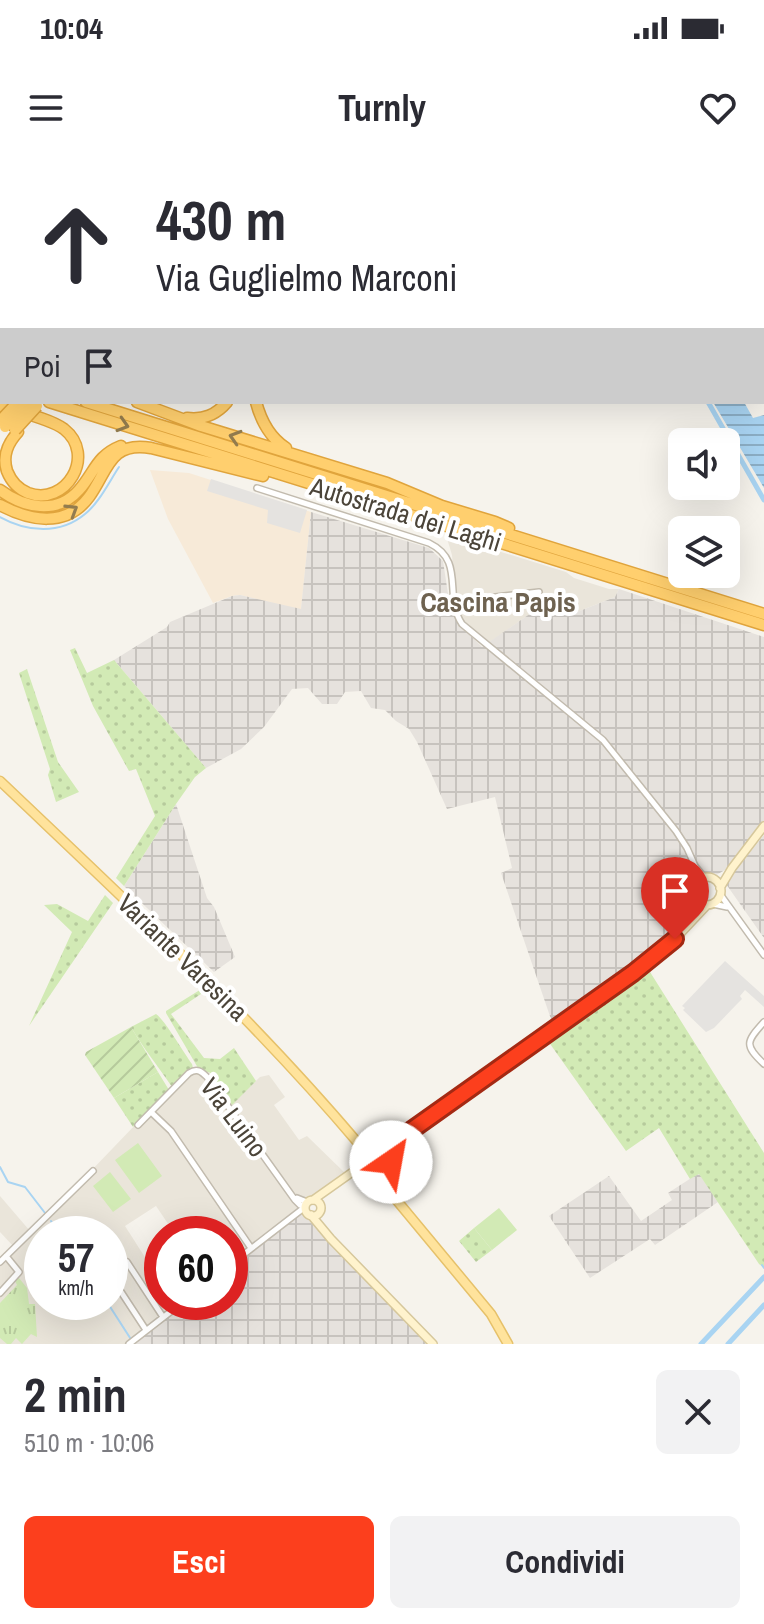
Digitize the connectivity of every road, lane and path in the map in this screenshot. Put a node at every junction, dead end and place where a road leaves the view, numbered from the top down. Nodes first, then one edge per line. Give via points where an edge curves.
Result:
1 (17, 404) edge
2 (38, 404) edge
3 (42, 404) edge
4 (92, 404) edge
5 (142, 404) edge
6 (225, 404) edge
7 (257, 404) edge
8 (0, 406) edge
9 (155, 409) junction
10 (8, 428) edge
11 (0, 443) edge
12 (196, 459) junction
13 (337, 467) junction
14 (257, 488) dead end
15 (0, 490) edge
16 (348, 495) junction
17 (0, 505) edge
18 (555, 548) junction
19 (539, 592) dead end
20 (453, 602) junction
21 (764, 614) edge
22 (764, 625) edge
23 (0, 781) edge
24 (764, 826) edge
25 (695, 866) junction
26 (732, 868) junction
27 (709, 878) junction
28 (696, 883) junction
29 (720, 891) junction
30 (694, 898) junction
31 (710, 904) junction
32 (731, 909) junction
33 (689, 924) junction
34 (764, 955) edge
35 (764, 1022) edge
36 (764, 1064) edge
37 (151, 1112) junction
38 (138, 1125) dead end
39 (358, 1143) junction
40 (373, 1150) junction
41 (386, 1155) junction
42 (363, 1166) junction
43 (93, 1171) dead end
44 (384, 1176) junction
45 (311, 1208) junction
46 (251, 1248) junction
47 (248, 1250) edge
48 (6, 1256) junction
49 (0, 1262) edge
50 (128, 1264) edge
51 (144, 1288) edge
52 (0, 1293) edge
53 (128, 1302) edge
54 (159, 1320) edge
55 (146, 1330) junction
56 (131, 1342) edge
57 (433, 1344) edge
58 (508, 1344) edge

1 - 10 highway, bridge
2 - 10 highway, bridge
3 -> 16 highway, Autostrada dei Laghi
4 - 18 highway, Autostrada dei Laghi
5 - 9 highway
6 - 9 highway via 199,419
7 - 13 highway via 278,443
8 - 10 highway via 68,433 78,458 65,486 39,495 14,483 5,456
13 -> 9 highway
10 - 11 highway
12 - 15 highway via 133,444 106,454 80,489 60,503 30,506
12 - 16 highway
17 -> 12 highway via 29,518 56,519 83,504 107,464 125,450 146,447
13 - 18 highway
14 - 20 street via 436,547 450,564
16 - 22 highway, Autostrada dei Laghi
18 - 21 highway, Autostrada dei Laghi
19 - 20 street
20 - 25 street via 468,630 603,740 684,843
23 - 39 main road, Variante Varesina via 210,981
24 - 26 street
25 - 27 street
25 - 28 street
26 - 27 street
26 - 29 street
27 - 28 street
27 - 29 street
28 - 30 street
29 - 31 street
29 - 32 street
30 - 31 street
30 - 33 street
31 - 32 street
31 - 33 street
32 - 34 street
33 - 41 street via 633,973 395,1143
35 - 36 street via 748,1045
37 - 38 street, Via Luino
37 - 45 street, Via Luino via 189,1073 201,1072 290,1193
37 - 46 street via 171,1131
39 - 40 main road, Variante Varesina
39 - 42 main road, Variante Varesina
40 - 41 main road, Variante Varesina
40 - 42 main road
41 - 44 main road via 390,1168
42 - 44 main road via 373,1179
42 - 45 street
43 - 48 street
44 - 58 main road via 491,1314
45 - 46 street
45 - 57 street via 324,1230
46 - 47 street
48 - 49 street
48 - 52 street via 19,1272
50 - 51 street
53 - 55 street
54 - 55 street
55 - 56 street

